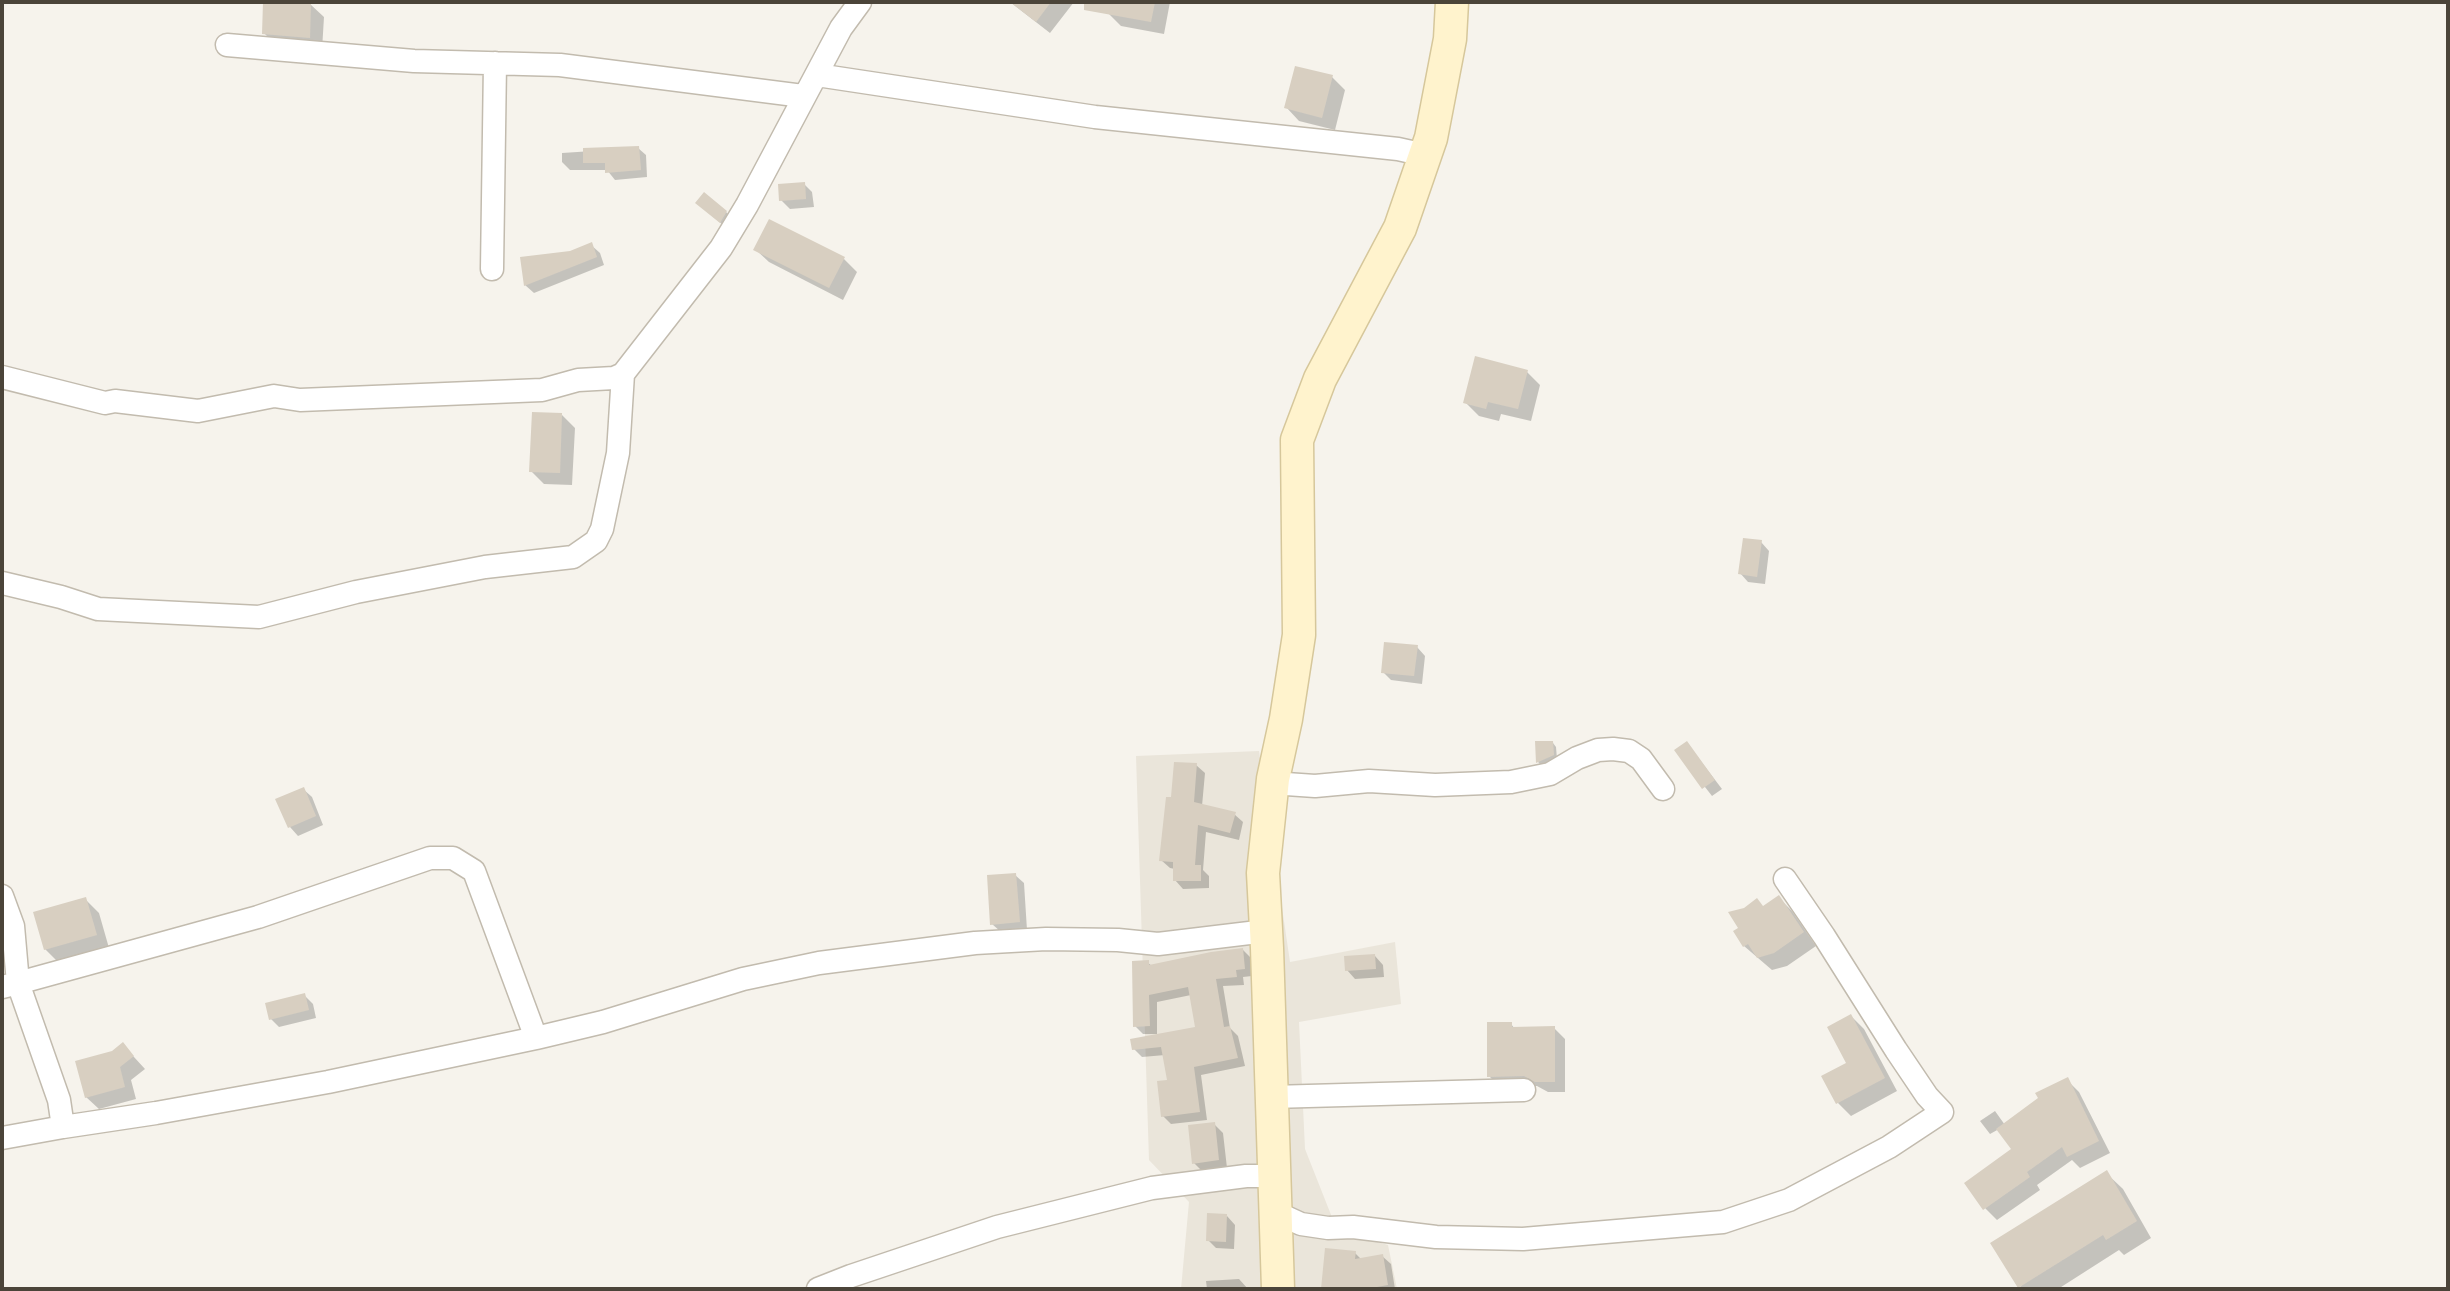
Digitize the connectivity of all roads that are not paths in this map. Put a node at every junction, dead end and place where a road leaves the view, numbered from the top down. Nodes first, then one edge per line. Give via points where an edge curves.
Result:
1 (860, 2) edge
2 (1452, 2) edge
3 (227, 45) dead end
4 (495, 63) junction
5 (817, 75) junction
6 (803, 96) junction
7 (1425, 155) junction
8 (492, 269) dead end
9 (623, 374) junction
10 (2, 377) edge
11 (2, 583) edge
12 (1273, 779) junction
13 (1663, 789) dead end
14 (1785, 879) dead end
15 (2, 896) edge
16 (1266, 931) junction
17 (10, 985) edge
18 (536, 1038) junction
19 (1524, 1090) dead end
20 (1272, 1097) junction
21 (63, 1127) junction
22 (2, 1138) edge
23 (1275, 1176) junction
24 (1277, 1213) junction
25 (818, 1289) edge
26 (1278, 1289) edge

1 - 5 street
2 - 7 main road via 1450,39
3 - 4 street
4 - 6 street via 560,65
4 - 8 street
5 - 6 street
5 - 7 street via 1095,117
6 - 9 street via 721,248
7 - 12 main road via 1400,228 1320,379 1297,440 1299,635
9 - 10 street via 542,390 300,400 274,396 198,411 105,403
9 - 11 street via 618,453 602,529 596,541 573,557 485,567 259,617 98,609
12 - 13 street via 1315,786 1511,782 1550,774 1577,758 1613,749 1641,759
12 - 16 main road via 1263,873
14 - 24 street via 1942,1112 1889,1147 1789,1200 1723,1222 1523,1239 1328,1228
15 - 17 street via 13,926
16 - 18 street via 1158,944 1046,939 975,943 819,963 743,979
16 - 20 main road
17 - 18 street via 258,917 430,858 453,858 474,871
17 - 21 street via 59,1100
18 - 21 street via 328,1082
19 - 20 street
20 - 23 main road
21 - 22 street
23 - 24 main road
23 - 25 street via 1136,1192 997,1227
24 - 26 main road

